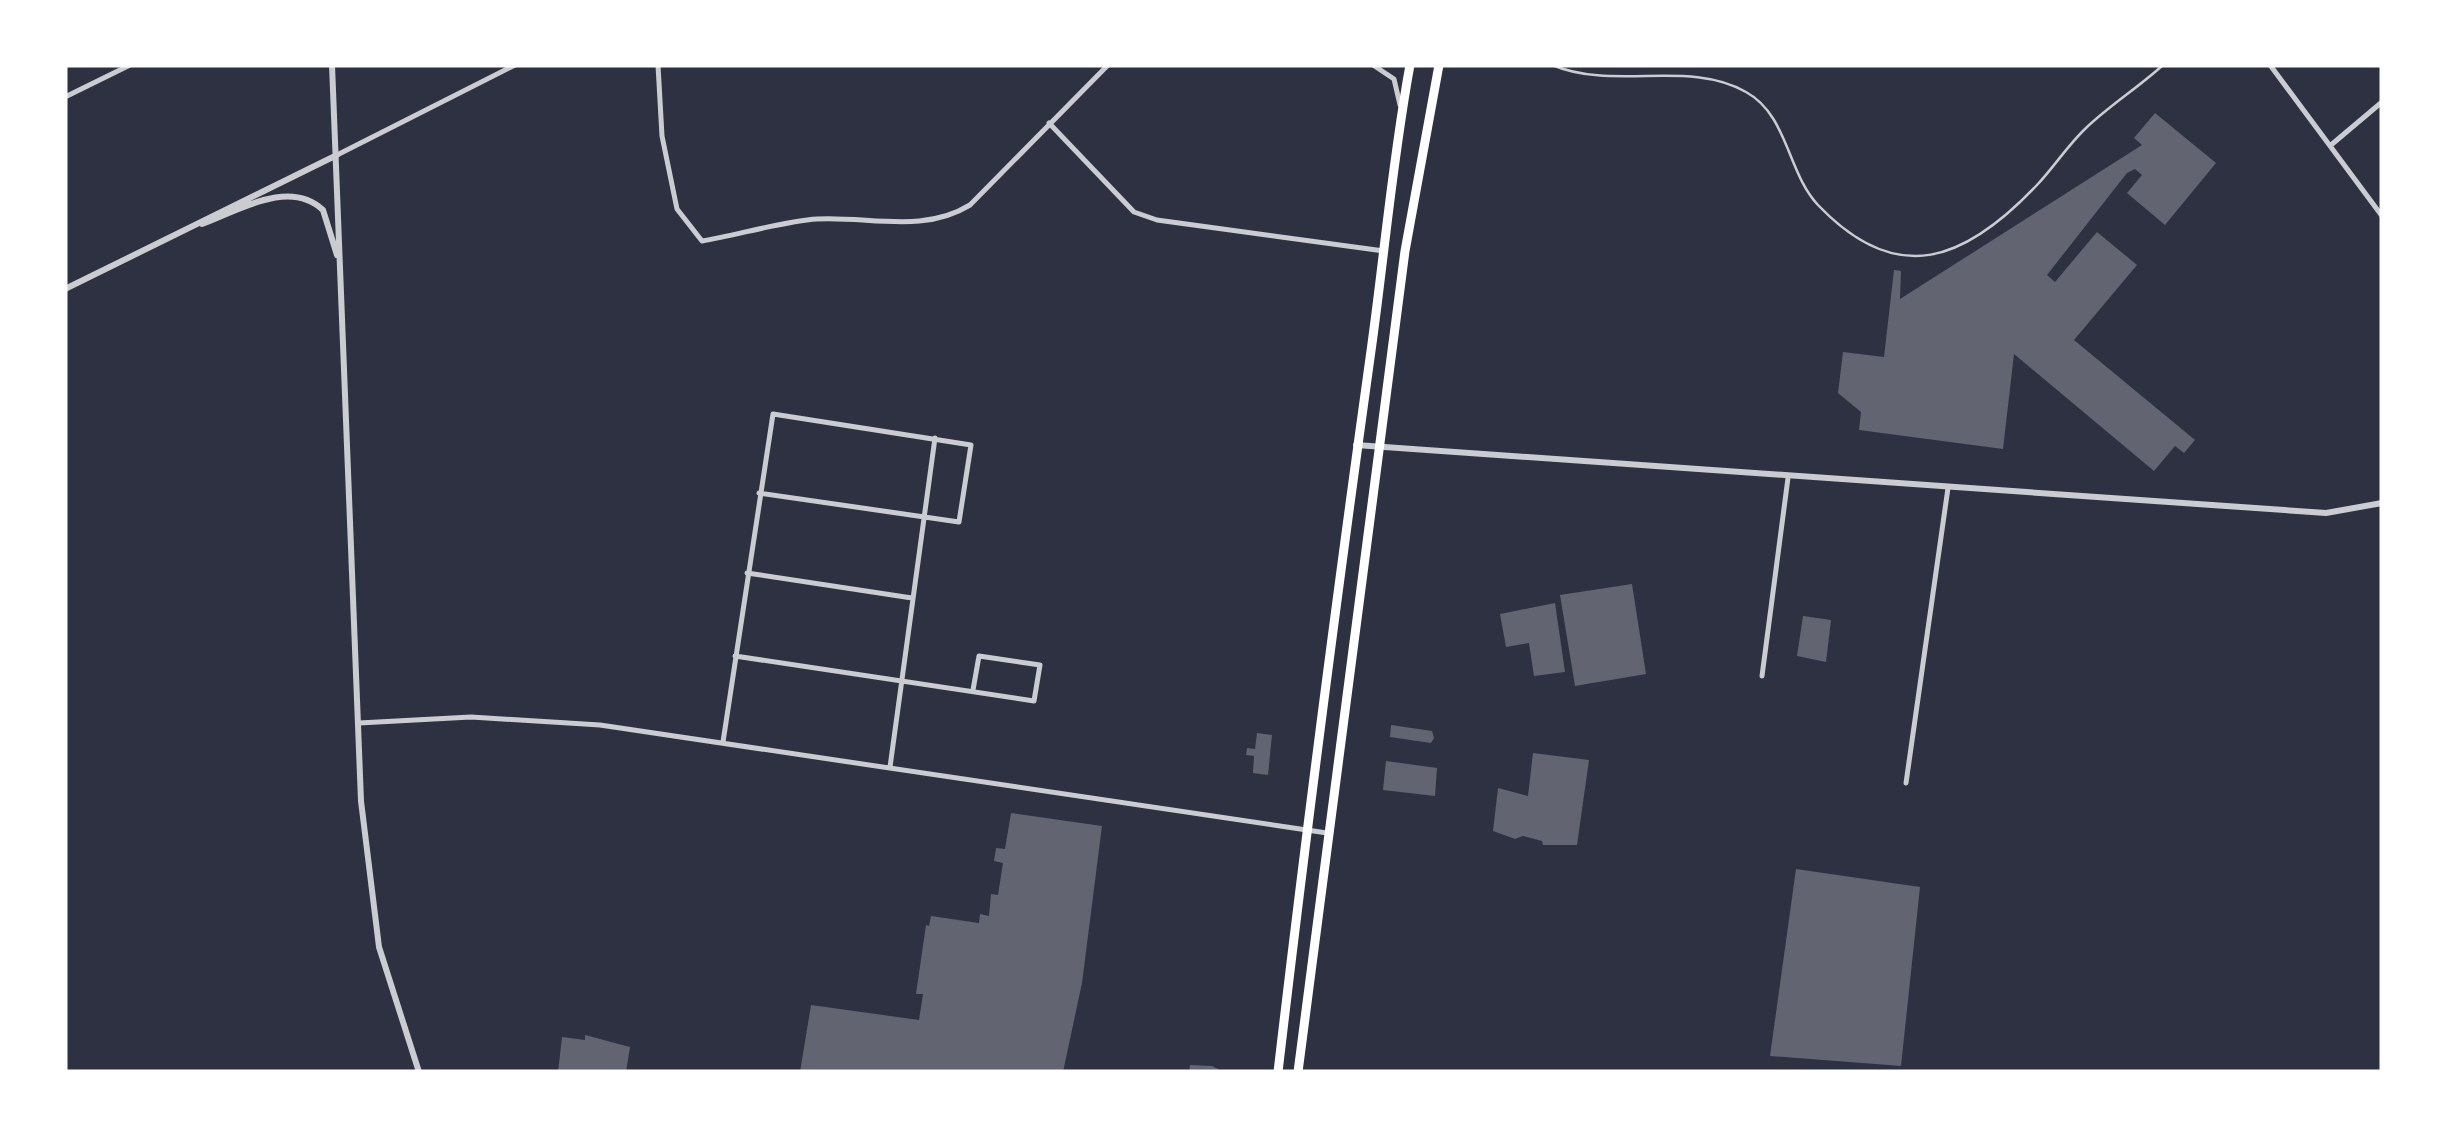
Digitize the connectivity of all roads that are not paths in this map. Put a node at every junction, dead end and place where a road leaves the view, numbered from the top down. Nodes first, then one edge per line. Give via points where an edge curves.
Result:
1 (130, 65) edge
2 (332, 65) edge
3 (515, 65) edge
4 (658, 65) edge
5 (1108, 65) edge
6 (1373, 65) edge
7 (1410, 65) edge
8 (1439, 65) edge
9 (1552, 65) edge
10 (2163, 65) edge
11 (2270, 65) edge
12 (65, 97) edge
13 (2382, 102) edge
14 (1402, 112) junction
15 (1050, 122) junction
16 (2330, 146) junction
17 (337, 155) junction
18 (2382, 216) edge
19 (168, 237) junction
20 (1385, 251) junction
21 (341, 269) junction
22 (65, 289) edge
23 (935, 437) junction
24 (1355, 445) junction
25 (1379, 448) junction
26 (1788, 478) junction
27 (1948, 488) junction
28 (759, 493) junction
29 (2382, 503) edge
30 (924, 517) junction
31 (747, 573) junction
32 (912, 598) junction
33 (735, 656) junction
34 (1762, 676) dead end
35 (900, 679) junction
36 (973, 690) junction
37 (358, 723) junction
38 (723, 742) junction
39 (890, 767) junction
40 (1906, 783) dead end
41 (1306, 830) junction
42 (1328, 834) junction
43 (420, 1072) edge
44 (1278, 1072) edge
45 (1298, 1072) edge

1 - 12 street
2 - 17 street
3 - 17 street
4 - 15 street via 662,136 677,210 702,240 814,219 932,221 970,204
5 - 15 street
6 - 14 street via 1394,79
7 - 14 main road
8 - 25 main road
9 - 10 lane via 1585,75 1710,78 1750,94 1774,120 1816,204 1875,249 1912,258 1960,248 1978,237 2034,188 2086,128
11 - 16 street
13 - 16 street
14 - 20 main road
15 - 20 street via 1134,212
16 - 18 street
17 - 19 street
17 - 21 street
19 - 21 street via 299,195 329,220
19 - 22 street
20 - 24 main road
21 - 37 street
23 - 28 street via 773,414
23 - 30 street
23 - 30 street via 972,445 959,522
24 - 25 street
24 - 41 main road
25 - 26 street
25 - 42 main road
26 - 27 street
26 - 34 street
27 - 29 street via 2326,512
27 - 40 street
28 - 30 street
28 - 31 street
30 - 32 street
31 - 32 street
31 - 33 street
32 - 35 street
33 - 35 street
33 - 38 street
35 - 36 street
35 - 39 street
36 - 36 street via 1034,700 1040,665 979,656
37 - 38 street via 546,720
37 - 43 street via 380,948
38 - 39 street
39 - 41 street
41 - 42 street
41 - 44 main road
42 - 45 main road

